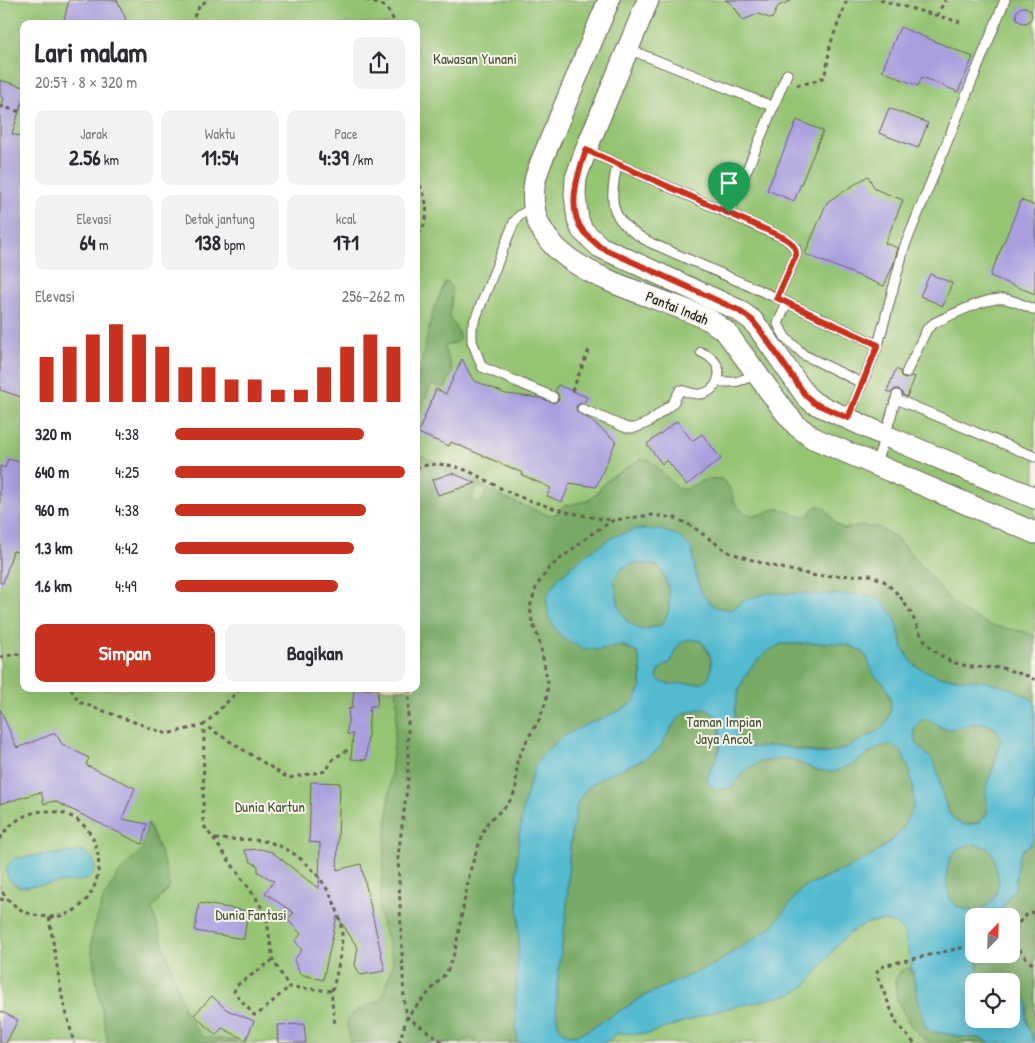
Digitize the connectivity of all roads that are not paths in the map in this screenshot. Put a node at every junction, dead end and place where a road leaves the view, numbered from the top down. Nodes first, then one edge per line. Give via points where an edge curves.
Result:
1 (609, 0) edge
2 (648, 0) edge
3 (1005, 0) edge
4 (628, 49) junction
5 (787, 74) dead end
6 (774, 107) junction
7 (586, 150) junction
8 (617, 165) junction
9 (535, 206) junction
10 (729, 213) junction
11 (777, 298) junction
12 (787, 302) junction
13 (1035, 310) edge
14 (878, 345) junction
15 (701, 352) dead end
16 (757, 374) junction
17 (906, 374) dead end
18 (718, 381) junction
19 (862, 383) junction
20 (552, 397) dead end
21 (582, 409) dead end
22 (848, 418) junction
23 (886, 436) junction
24 (1035, 457) edge
25 (875, 465) junction
26 (1035, 498) edge
27 (1035, 533) edge

1 - 9 street, Pantai Indah via 541,162 535,181
2 - 4 street, Pantai Indah
3 - 14 lane via 904,248
4 - 6 lane
4 - 7 street, Pantai Indah
5 - 6 lane
6 - 10 lane
7 - 8 lane
7 - 22 street, Pantai Indah via 576,178 575,195 582,230 600,247 738,310 760,330 806,396
8 - 10 lane
8 - 11 lane via 612,196 618,217 626,227 651,243
9 - 16 street, Pantai Indah via 542,229 558,251 574,263 616,284 712,321 726,332
9 - 20 lane via 514,222 472,327 472,341 482,367
10 - 11 lane via 786,239 796,249
11 - 12 lane
12 - 14 lane
12 - 19 lane via 778,324 785,337 804,356
13 - 17 lane via 1018,302 992,300 934,323 927,328
14 - 19 lane
15 - 18 lane via 714,361
16 - 18 lane via 731,384
16 - 25 street, Pantai Indah via 797,426 812,438
18 - 21 lane via 708,392 700,394 680,390 673,403 642,427 627,428
19 - 22 lane
22 - 23 street, Pantai Indah
23 - 24 lane via 897,397
23 - 25 lane
23 - 26 street, Pantai Indah
25 - 27 street, Pantai Indah

